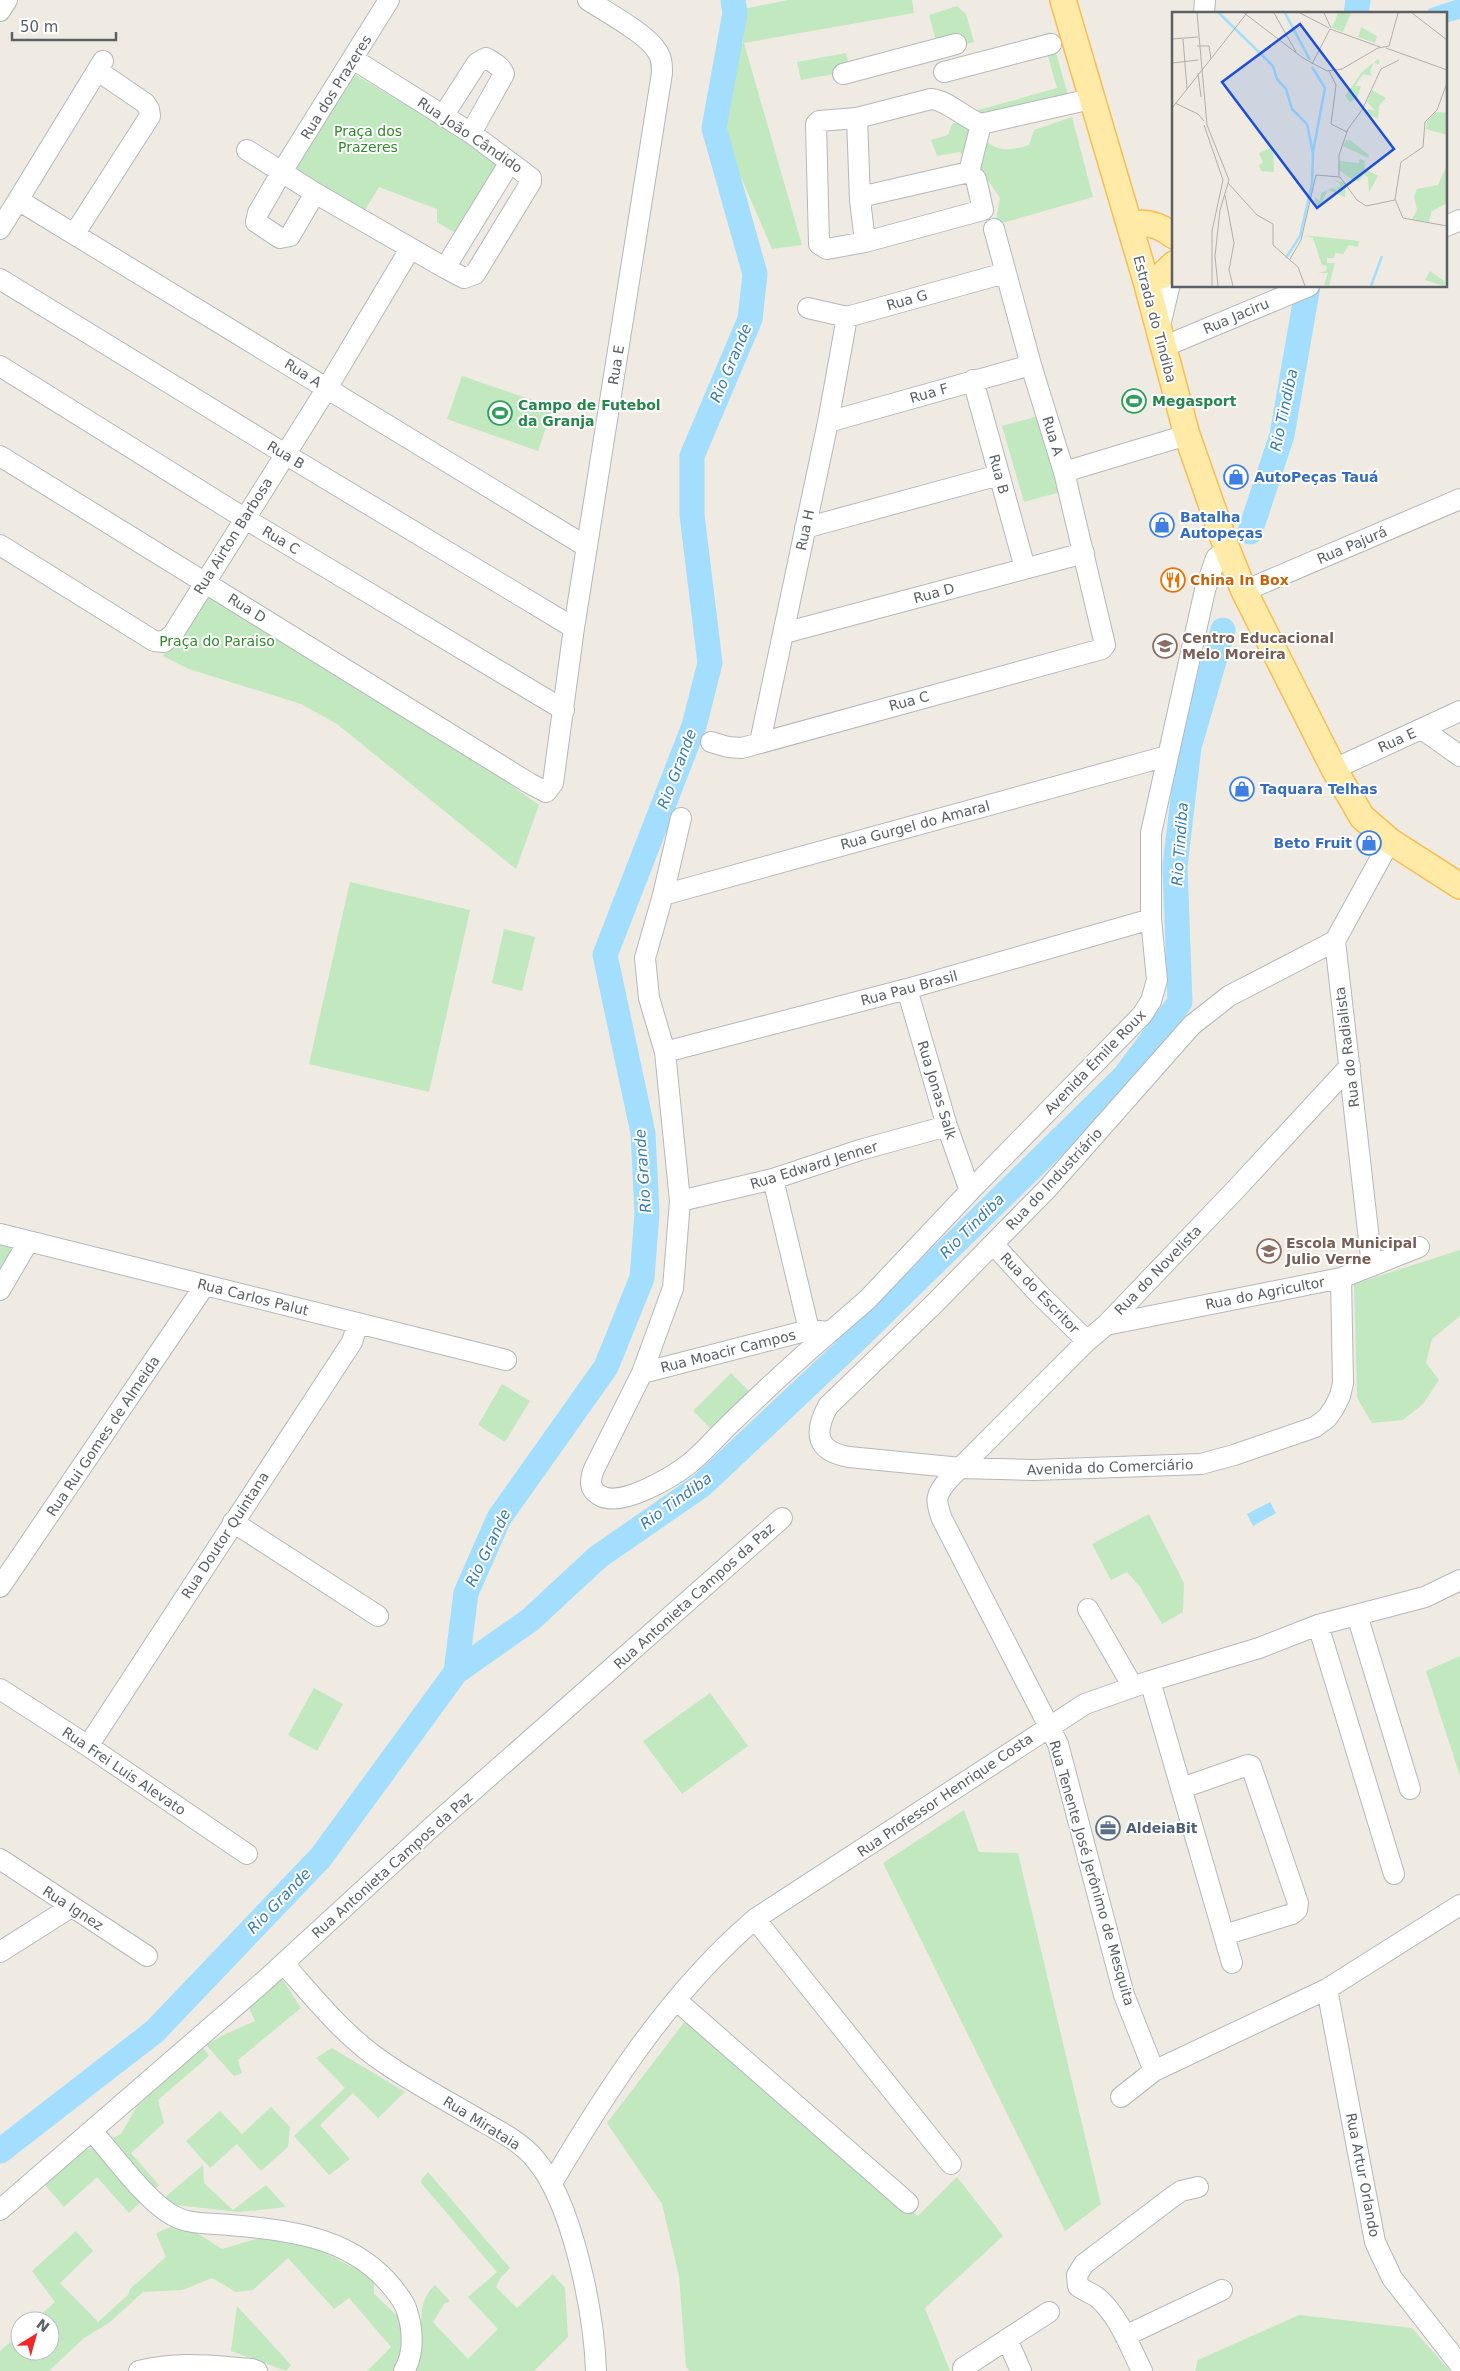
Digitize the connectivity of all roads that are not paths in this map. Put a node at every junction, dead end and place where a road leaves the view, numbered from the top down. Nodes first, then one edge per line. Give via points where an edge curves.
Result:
1 (7, 0) edge
2 (389, 0) edge
3 (588, 0) edge
4 (1063, 0) edge
5 (0, 11) edge
6 (1051, 44) dead end
7 (354, 59) junction
8 (944, 72) junction
9 (843, 74) dead end
10 (1091, 99) junction
11 (954, 110) junction
12 (444, 116) junction
13 (857, 118) junction
14 (981, 124) junction
15 (471, 133) junction
16 (247, 150) dead end
17 (510, 162) junction
18 (969, 172) junction
19 (281, 173) junction
20 (315, 193) junction
21 (860, 197) junction
22 (18, 200) junction
23 (1460, 220) edge
24 (1130, 225) junction
25 (1448, 225) edge
26 (0, 229) edge
27 (994, 229) dead end
28 (75, 233) junction
29 (1172, 235) edge
30 (864, 242) junction
31 (410, 249) junction
32 (445, 268) junction
33 (1172, 268) edge
34 (1006, 273) junction
35 (1172, 277) edge
36 (0, 279) edge
37 (1146, 281) junction
38 (1304, 288) edge
39 (808, 308) dead end
40 (847, 317) junction
41 (1161, 340) junction
42 (1031, 365) junction
43 (0, 366) edge
44 (973, 380) junction
45 (327, 388) junction
46 (828, 422) junction
47 (1187, 435) junction
48 (285, 454) junction
49 (0, 456) edge
50 (1064, 472) junction
51 (999, 475) junction
52 (1460, 499) edge
53 (244, 518) junction
54 (805, 528) junction
55 (0, 546) edge
56 (587, 547) junction
57 (1226, 549) junction
58 (1084, 553) junction
59 (1025, 568) junction
60 (204, 581) junction
61 (1244, 591) junction
62 (574, 628) junction
63 (784, 633) junction
64 (1105, 645) joint
65 (564, 710) junction
66 (1460, 711) edge
67 (1422, 729) junction
68 (711, 742) dead end
69 (760, 742) junction
70 (1167, 756) junction
71 (1460, 756) edge
72 (1334, 769) junction
73 (546, 792) joint
74 (681, 818) dead end
75 (1390, 841) junction
76 (1460, 886) edge
77 (663, 895) junction
78 (1151, 919) junction
79 (1335, 941) junction
80 (907, 990) junction
81 (665, 1052) junction
82 (1350, 1066) junction
83 (947, 1126) junction
84 (773, 1179) junction
85 (970, 1191) junction
86 (680, 1201) junction
87 (0, 1234) edge
88 (28, 1242) junction
89 (994, 1245) junction
90 (1419, 1247) dead end
91 (1372, 1266) junction
92 (1341, 1278) junction
93 (205, 1285) junction
94 (0, 1290) edge
95 (358, 1323) junction
96 (1106, 1325) junction
97 (809, 1330) junction
98 (830, 1332) junction
99 (1087, 1341) junction
100 (506, 1360) dead end
101 (642, 1374) junction
102 (831, 1452) joint
103 (961, 1468) junction
104 (591, 1484) joint
105 (782, 1518) dead end
106 (233, 1522) junction
107 (1460, 1580) edge
108 (0, 1587) edge
109 (1088, 1609) dead end
110 (1357, 1615) junction
111 (378, 1616) dead end
112 (1318, 1625) junction
113 (1141, 1684) junction
114 (0, 1689) edge
115 (1050, 1726) junction
116 (88, 1746) junction
117 (1182, 1788) junction
118 (1410, 1789) dead end
119 (247, 1854) dead end
120 (1, 1862) edge
121 (1394, 1874) dead end
122 (1460, 1905) edge
123 (71, 1907) junction
124 (754, 1919) junction
125 (1224, 1935) junction
126 (0, 1952) edge
127 (147, 1956) dead end
128 (1232, 1963) dead end
129 (284, 1964) junction
130 (1327, 1989) junction
131 (676, 2000) junction
132 (1154, 2071) junction
133 (1121, 2097) dead end
134 (93, 2132) junction
135 (951, 2164) dead end
136 (552, 2183) junction
137 (1198, 2187) dead end
138 (908, 2203) dead end
139 (0, 2210) edge
140 (1222, 2290) dead end
141 (1049, 2312) dead end
142 (1125, 2336) junction
143 (1007, 2339) junction
144 (1460, 2365) edge
145 (963, 2368) dead end
146 (140, 2371) edge
147 (257, 2371) edge
148 (404, 2371) edge
149 (596, 2371) edge
150 (1021, 2371) edge
151 (1142, 2371) edge

1 - 5 street
2 - 7 street, Rua dos Prazeres
3 - 56 street, Rua E via 646,38 657,50 662,73
4 - 10 main road, Estrada do Tindiba
6 - 8 street
7 - 12 street, Rua João Cândido
7 - 19 street, Rua dos Prazeres
8 - 9 street via 947,46
8 - 11 street
10 - 14 street
10 - 24 main road, Estrada do Tindiba
11 - 13 street via 938,99 931,99
11 - 14 street
12 - 15 street, Rua João Cândido
12 - 15 street via 477,63 486,58 494,63 504,74
13 - 21 street
13 - 30 street via 819,121 816,124 820,244 827,249
14 - 18 street
15 - 17 street, Rua João Cândido
16 - 19 street
17 - 32 street
17 - 32 street, Rua João Cândido via 528,174 531,182 475,274 464,278
18 - 21 street
18 - 30 street via 976,178 984,207 981,212
19 - 20 street
19 - 20 street, Rua dos Prazeres via 256,217 260,225 280,238 290,236
20 - 31 street
21 - 30 street
22 - 26 street
22 - 28 street, Rua A
22 - 28 street via 101,66 145,102 150,116
23 - 25 street
24 - 29 main road via 1152,224
24 - 37 main road, Estrada do Tindiba
27 - 34 street, Rua A
28 - 45 street, Rua A
31 - 32 street
31 - 45 street, Rua Airton Barbosa
33 - 37 main road
34 - 40 street, Rua G
34 - 42 street, Rua A
35 - 41 street
36 - 48 street, Rua B
37 - 41 main road, Estrada do Tindiba
38 - 41 street, Rua Jaciru
39 - 40 street, Rua G
40 - 46 street, Rua H
41 - 47 main road, Estrada do Tindiba
42 - 44 street, Rua F
42 - 50 street, Rua A
43 - 53 street, Rua C
44 - 46 street, Rua F
44 - 51 street, Rua B
45 - 48 street, Rua Airton Barbosa
45 - 56 street, Rua A
46 - 54 street, Rua H
47 - 50 street
47 - 57 main road, Estrada do Tindiba
48 - 53 street, Rua Airton Barbosa
48 - 62 street, Rua B
49 - 60 street, Rua D
50 - 58 street, Rua A
51 - 54 street
51 - 59 street, Rua B
52 - 61 street, Rua Pajurá
53 - 60 street, Rua Airton Barbosa
53 - 65 street, Rua C
54 - 63 street, Rua H
55 - 60 street, Rua Airton Barbosa via 154,641 164,642 173,634
56 - 62 street, Rua E
57 - 61 main road, Estrada do Tindiba
57 - 70 street, Avenida Émile Roux via 1216,558 1205,590
58 - 59 street, Rua D
58 - 64 street, Rua A
59 - 63 street, Rua D
60 - 73 street, Rua D
61 - 72 main road, Estrada do Tindiba
62 - 65 street, Rua E
63 - 69 street, Rua H
64 - 69 street, Rua C
65 - 73 street, Rua E via 553,783
66 - 67 street, Rua E
67 - 71 street
67 - 72 street, Rua E
68 - 69 street, Rua C via 742,748
70 - 77 street, Rua Gurgel do Amaral
70 - 78 street, Avenida Émile Roux via 1151,833
72 - 75 main road, Estrada do Tindiba via 1362,817
74 - 77 street, Rua Moacir Campos
75 - 76 main road, Estrada do Tindiba
75 - 79 street
77 - 81 street, Rua Moacir Campos via 645,958 649,998
78 - 80 street, Rua Pau Brasil
78 - 85 street, Avenida Émile Roux via 1157,980 1151,1001 1142,1015
79 - 82 street, Rua do Radialista
79 - 89 street, Rua do Industriário via 1229,996 1192,1026
80 - 81 street, Rua Pau Brasil
80 - 83 street, Rua Jonas Salk
81 - 86 street, Rua Moacir Campos
82 - 91 street, Rua do Radialista
82 - 96 street, Rua do Novelista
83 - 84 street, Rua Edward Jenner
83 - 85 street, Rua Jonas Salk
84 - 86 street, Rua Edward Jenner
84 - 97 street, Rua Moacir Campos
85 - 98 street, Avenida Émile Roux via 868,1299
86 - 101 street, Rua Moacir Campos via 673,1288
87 - 88 street, Rua Carlos Palut
88 - 93 street, Rua Carlos Palut
88 - 94 street
89 - 99 street, Rua do Escritor
89 - 102 street, Rua do Industriário via 828,1406 819,1423 819,1432 822,1444
90 - 91 street, Rua do Agricultor
91 - 92 street, Rua do Agricultor
92 - 96 street, Rua do Agricultor
92 - 103 street, Avenida do Comerciário via 1343,1383 1334,1408 1315,1427 1201,1464 1034,1470
93 - 95 street, Rua Carlos Palut
93 - 108 street, Rua Rui Gomes de Almeida
95 - 100 street, Rua Carlos Palut
95 - 106 street, Rua Doutor Quintana via 352,1342
96 - 99 street, Rua do Novelista
97 - 98 street
97 - 101 street, Rua Moacir Campos
98 - 104 street, Avenida Émile Roux via 689,1464 635,1494 602,1497 594,1493
99 - 103 street, Rua do Novelista
101 - 104 street, Rua Moacir Campos via 594,1469
102 - 103 street, Avenida do Comerciário via 848,1457
103 - 115 street, Rua Tenente José Jerônimo de Mesquita via 940,1489 937,1505
105 - 129 street, Rua Antonieta Campos da Paz via 434,1825
106 - 111 street
106 - 116 street, Rua Doutor Quintana
107 - 110 street, Rua Professor Henrique Costa via 1425,1597
109 - 113 street
110 - 112 street, Rua Professor Henrique Costa
110 - 118 street
112 - 113 street, Rua Professor Henrique Costa via 1259,1648
112 - 121 street
113 - 115 street, Rua Professor Henrique Costa via 1085,1704
113 - 117 street
114 - 116 street, Rua Frei Luis Alevato
115 - 124 street, Rua Professor Henrique Costa
115 - 132 street, Rua Tenente José Jerônimo de Mesquita via 1058,1744 1124,1995
116 - 119 street, Rua Frei Luis Alevato
117 - 125 street
117 - 125 street via 1251,1766 1298,1903 1292,1914
120 - 123 street, Rua Ignez
122 - 130 street
123 - 126 street
123 - 127 street, Rua Ignez
124 - 131 street, Rua Professor Henrique Costa via 714,1956
124 - 135 street
125 - 128 street
129 - 134 street, Rua Antonieta Campos da Paz
129 - 136 street, Rua Mirataia via 325,2012 363,2048 516,2142 535,2159
130 - 132 street
130 - 144 street, Rua Artur Orlando via 1376,2242 1392,2278
131 - 136 street, Rua Professor Henrique Costa via 580,2136
131 - 138 street
132 - 133 street
134 - 139 street, Rua Antonieta Campos da Paz
134 - 148 street via 156,2204 175,2217 310,2236 328,2241 374,2269 404,2302 410,2319 410,2351
136 - 149 street, Rua Mirataia via 574,2246 590,2312
137 - 142 street via 1181,2191 1171,2198 1084,2264 1077,2275 1078,2286 1097,2297
140 - 142 street
141 - 143 street
142 - 151 street
143 - 145 street
143 - 150 street
146 - 147 street via 180,2364 252,2368

